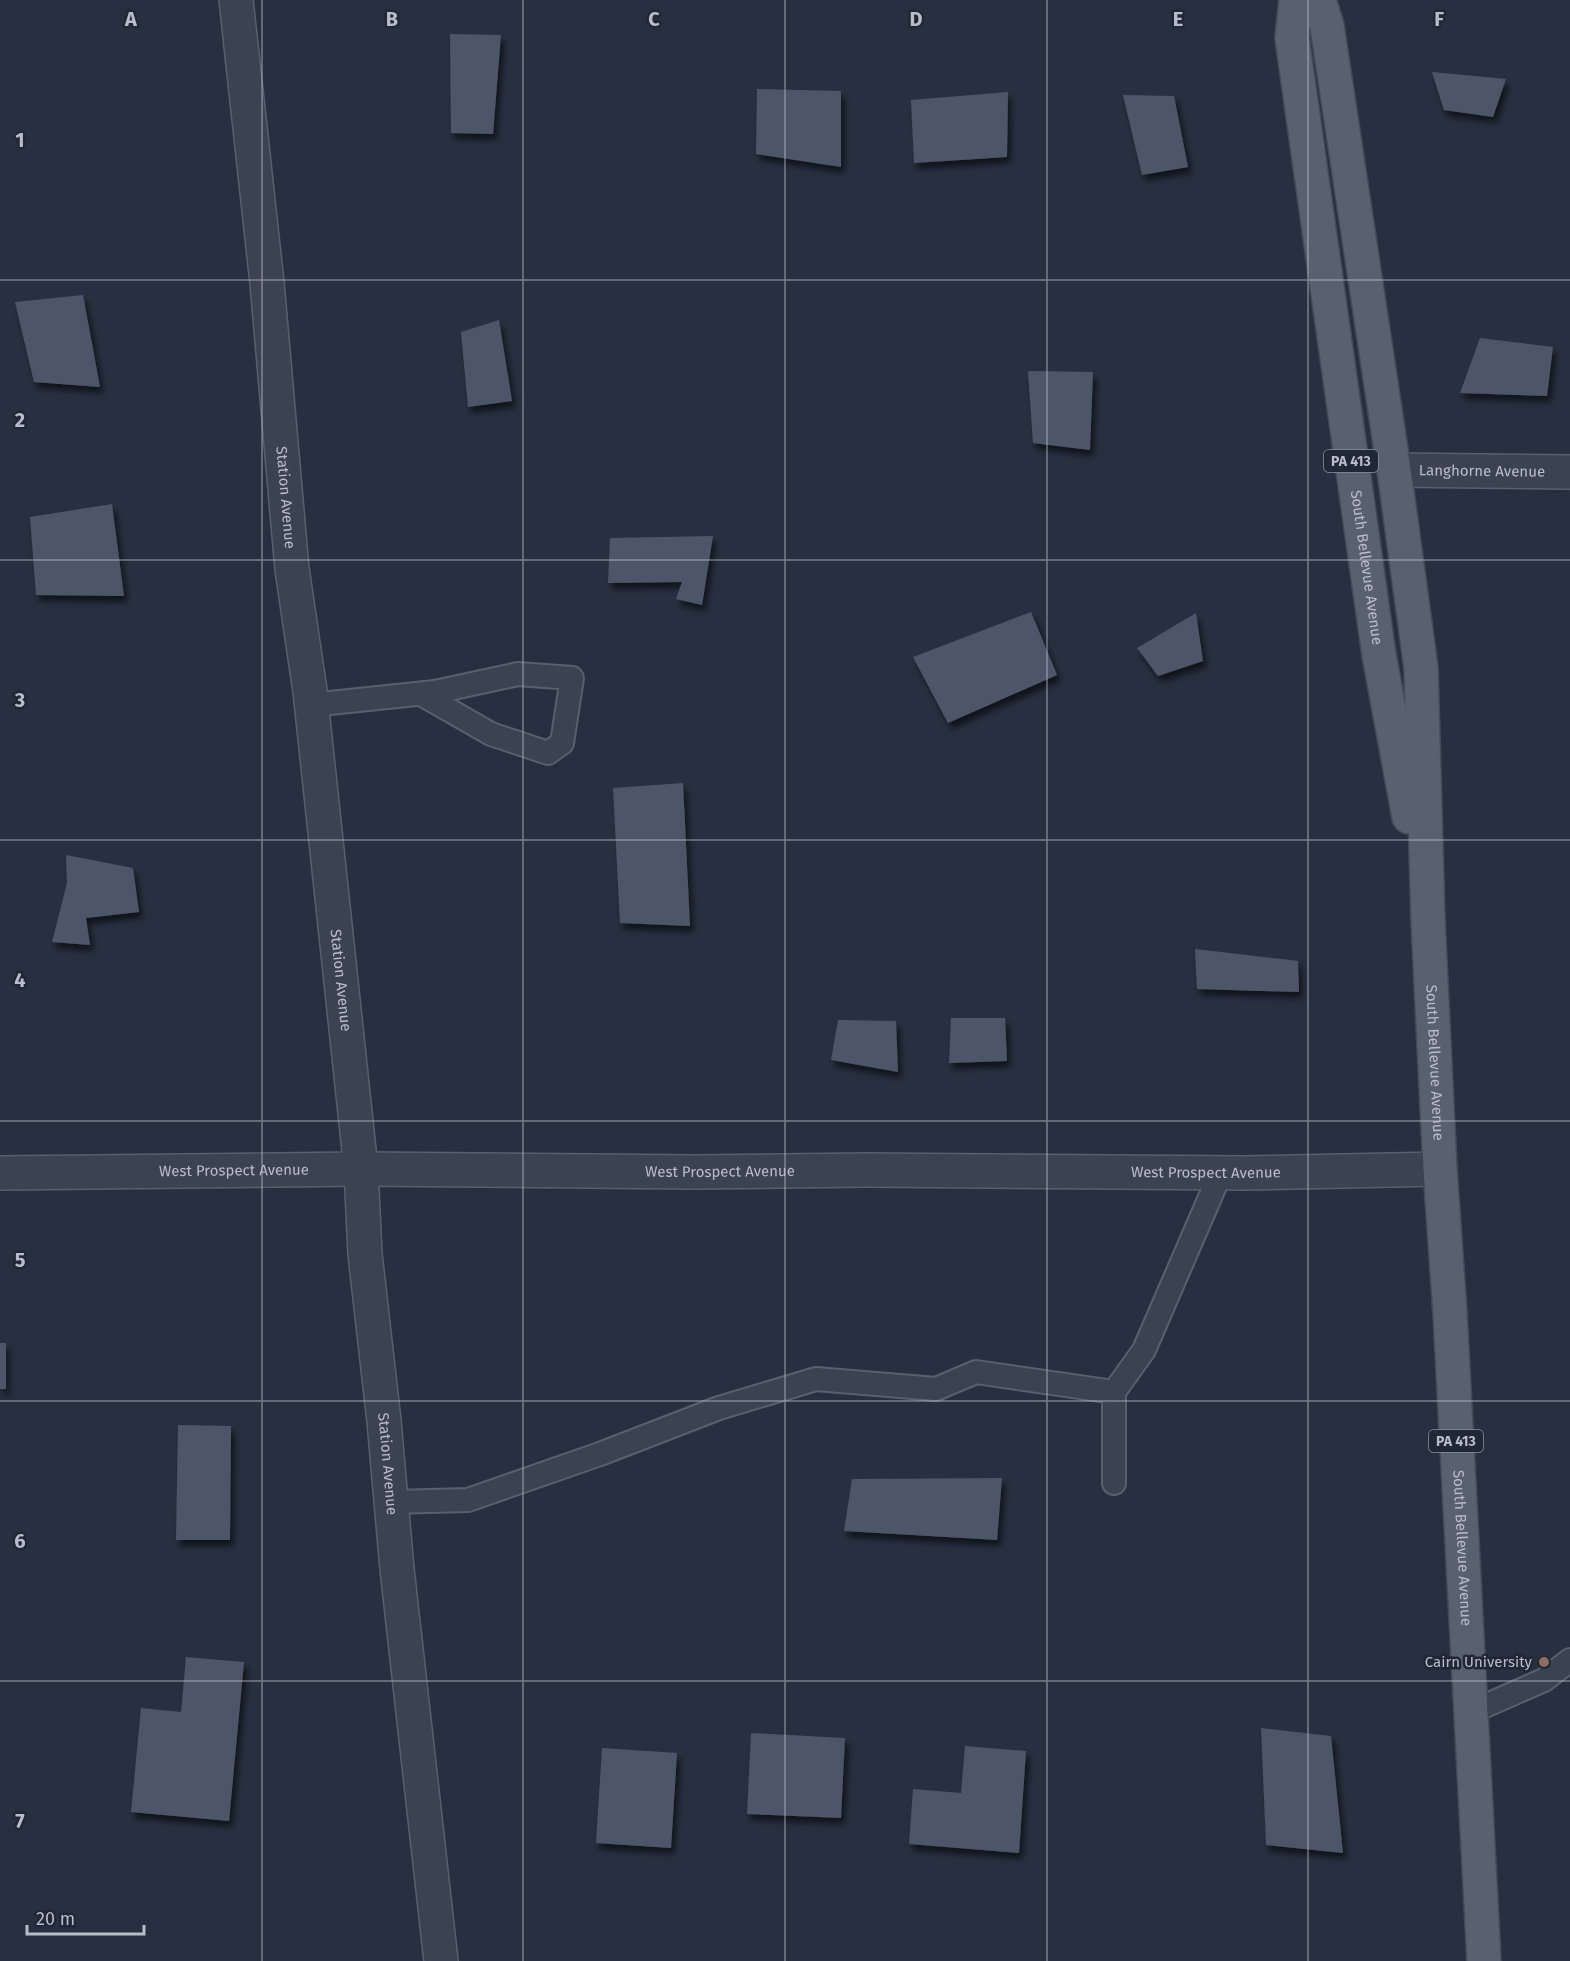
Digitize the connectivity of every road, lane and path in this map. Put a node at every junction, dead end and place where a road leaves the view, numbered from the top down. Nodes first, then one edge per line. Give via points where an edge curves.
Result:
1 (236, 0) edge
2 (1296, 0) edge
3 (1318, 0) edge
4 (1394, 470) junction
5 (1570, 472) edge
6 (421, 694) junction
7 (311, 705) junction
8 (1428, 920) junction
9 (361, 1169) junction
10 (1440, 1169) junction
11 (1221, 1172) junction
12 (0, 1173) edge
13 (1114, 1392) junction
14 (1114, 1483) dead end
15 (391, 1502) junction
16 (1570, 1660) edge
17 (1471, 1712) junction
18 (441, 1961) edge
19 (1484, 1961) edge

1 - 7 street, Station Avenue via 267,283 292,569
2 - 8 main road, South Bellevue Avenue / PA 413 via 1292,39 1355,491 1379,656
3 - 4 main road, South Bellevue Avenue / PA 413 via 1327,26
4 - 5 street, Langhorne Avenue
4 - 8 main road, South Bellevue Avenue / PA 413 via 1421,668
6 - 6 lane via 518,674 572,678 562,744 548,753 491,734
6 - 7 lane
7 - 9 street, Station Avenue
8 - 10 main road, South Bellevue Avenue / PA 413
9 - 11 street, West Prospect Avenue
9 - 12 street, West Prospect Avenue
9 - 15 street, Station Avenue via 365,1254
10 - 11 street, West Prospect Avenue
10 - 17 main road, South Bellevue Avenue / PA 413
11 - 13 lane via 1144,1350
13 - 14 lane
13 - 15 lane via 976,1372 936,1389 816,1379 719,1408 468,1500
15 - 18 street, Station Avenue
16 - 17 lane via 1544,1680
17 - 19 main road, South Bellevue Avenue / PA 413

